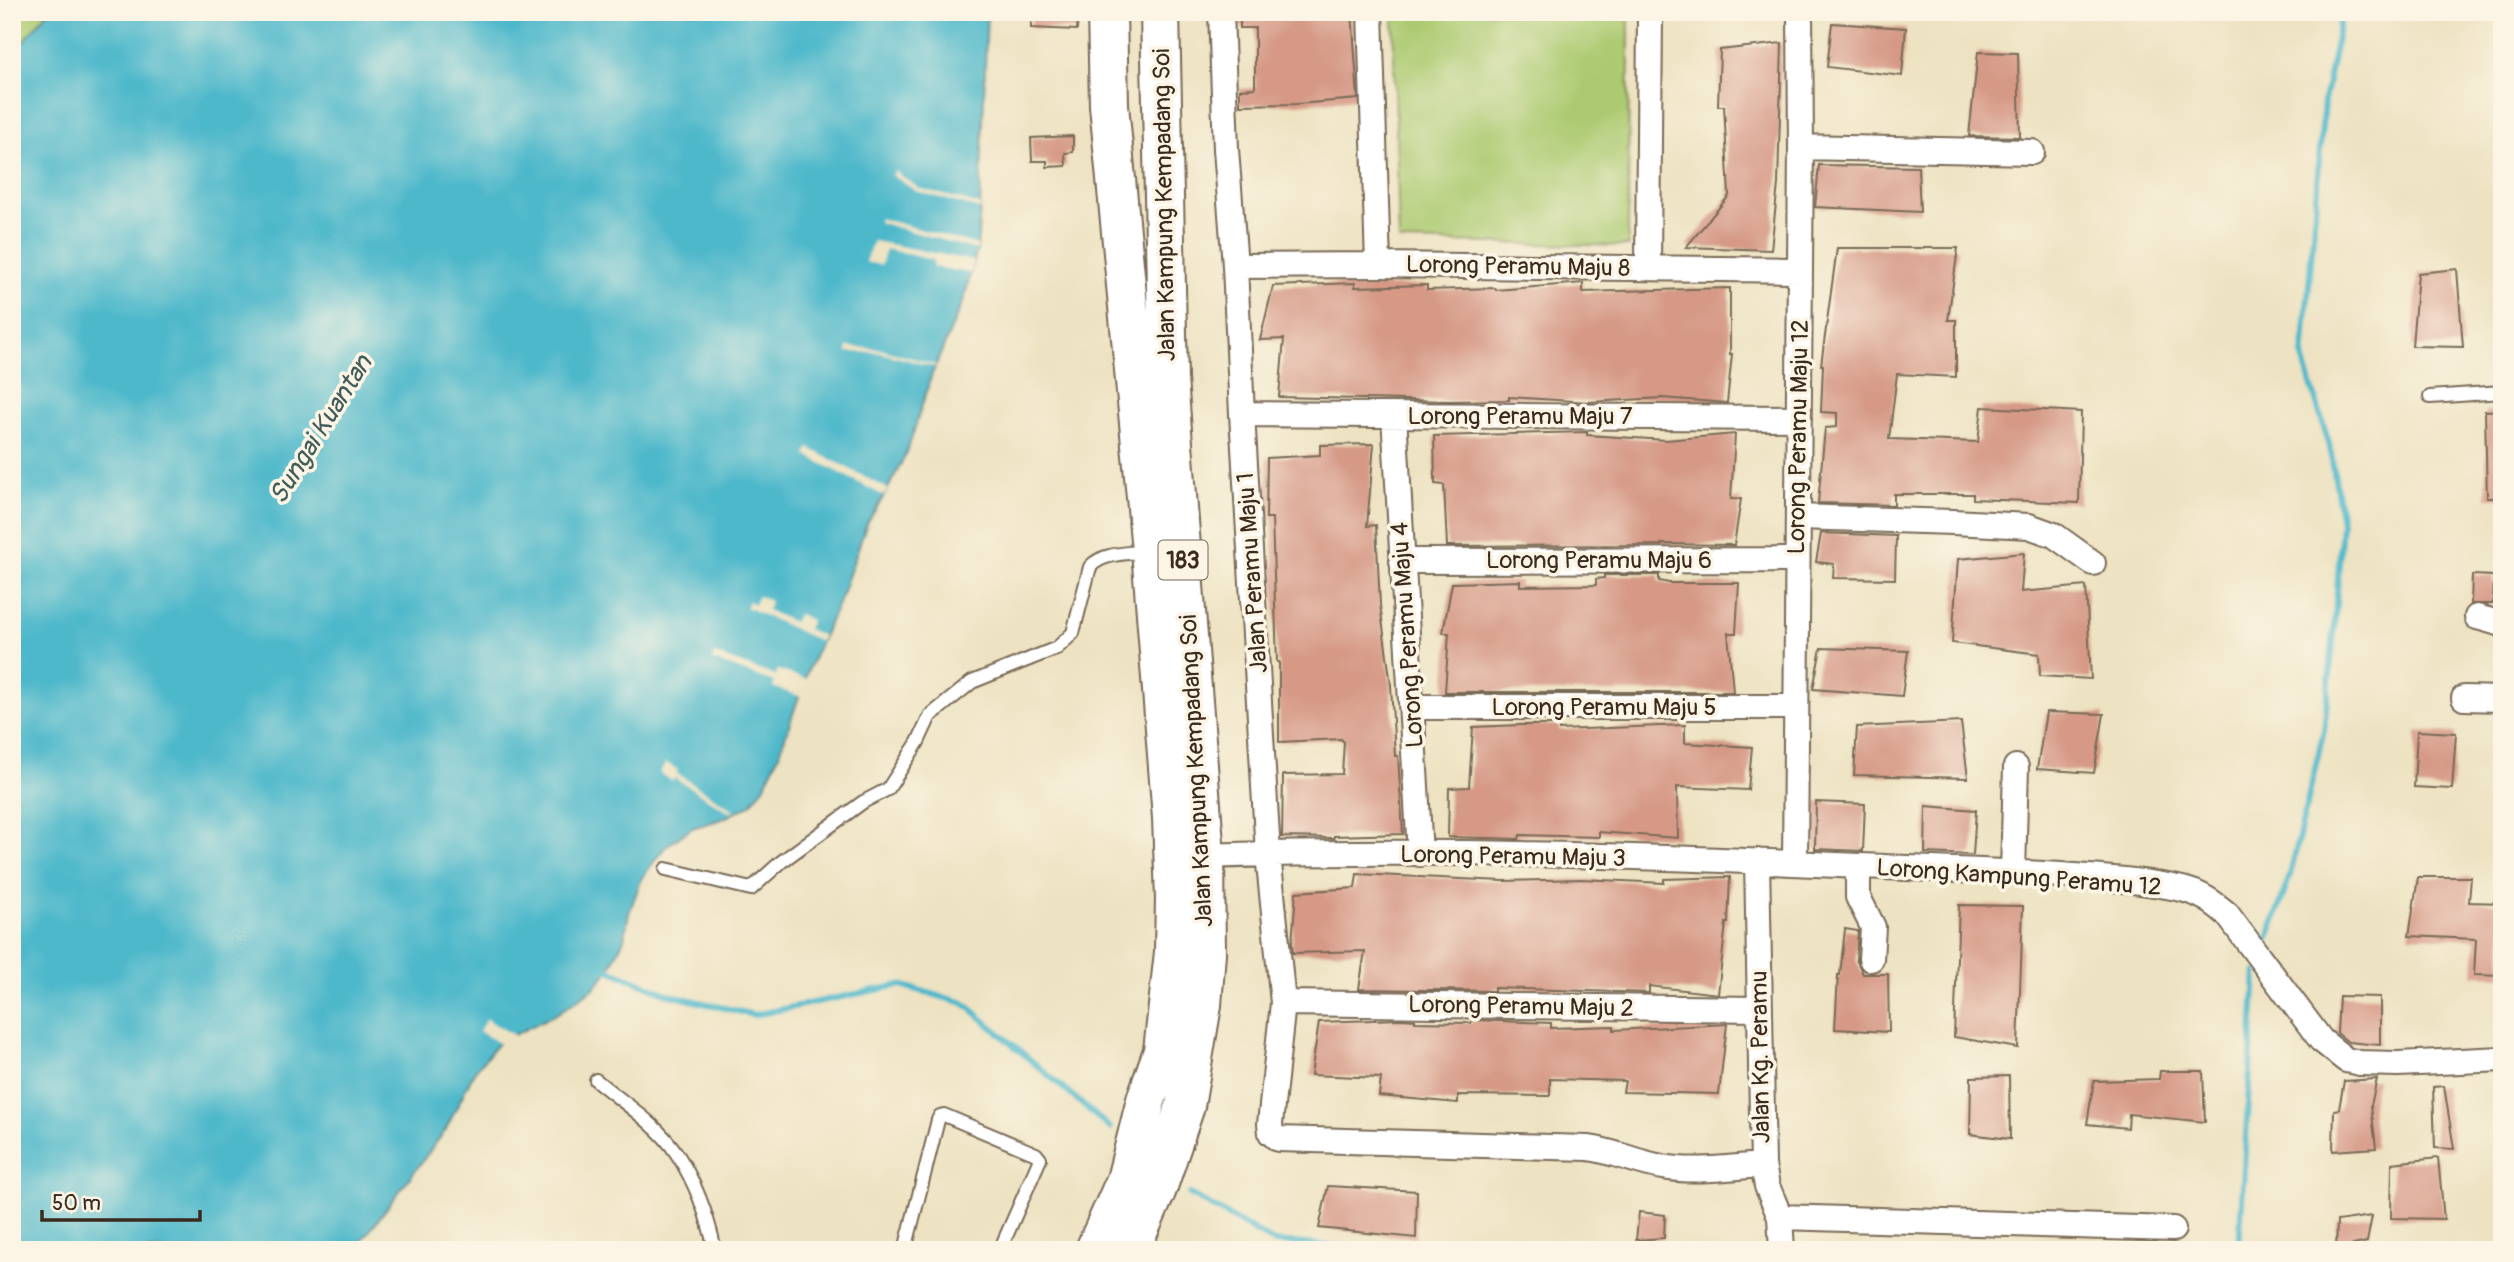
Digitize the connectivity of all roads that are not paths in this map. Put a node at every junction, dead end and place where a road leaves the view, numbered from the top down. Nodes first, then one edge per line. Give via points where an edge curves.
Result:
1 (1107, 12) edge
2 (1160, 12) edge
3 (1221, 12) edge
4 (1370, 12) edge
5 (1650, 12) edge
6 (1800, 12) edge
7 (1107, 54) junction
8 (1161, 56) junction
9 (1801, 147) junction
10 (2032, 152) dead end
11 (1378, 265) junction
12 (1235, 266) junction
13 (1648, 267) junction
14 (1800, 270) junction
15 (2502, 392) edge
16 (2430, 397) dead end
17 (1242, 414) junction
18 (1394, 415) junction
19 (1799, 418) junction
20 (1798, 517) junction
21 (1151, 550) junction
22 (1797, 560) junction
23 (1402, 561) junction
24 (2093, 563) dead end
25 (2477, 617) dead end
26 (2502, 624) edge
27 (2464, 698) dead end
28 (2502, 699) edge
29 (1412, 707) junction
30 (1796, 707) junction
31 (2016, 767) dead end
32 (1268, 854) junction
33 (1420, 854) junction
34 (1205, 856) junction
35 (1757, 861) junction
36 (1795, 863) junction
37 (1858, 866) junction
38 (666, 869) dead end
39 (2013, 872) junction
40 (1871, 959) dead end
41 (1283, 1003) junction
42 (1759, 1009) junction
43 (2502, 1059) edge
44 (596, 1080) dead end
45 (1763, 1165) junction
46 (1142, 1184) junction
47 (1780, 1217) junction
48 (2173, 1229) dead end
49 (716, 1250) edge
50 (905, 1250) edge
51 (1000, 1250) edge
52 (1095, 1250) edge
53 (1130, 1250) edge
54 (1782, 1250) edge

1 - 7 highway, Jalan Kampung Kempadang Soi / 183
2 - 8 highway, Jalan Kampung Kempadang Soi / 183
3 - 12 street, Jalan Peramu Maju 1
4 - 11 street
5 - 13 street
6 - 9 street, Lorong Peramu Maju 12
7 - 8 highway via 1122,87 1135,96 1149,86
7 - 21 highway, Jalan Kampung Kempadang Soi / 183
8 - 34 highway, Jalan Kampung Kempadang Soi / 183 via 1168,379
9 - 10 street
9 - 14 street, Lorong Peramu Maju 12
11 - 12 street, Lorong Peramu Maju 8
11 - 13 street, Lorong Peramu Maju 8
12 - 17 street, Jalan Peramu Maju 1
13 - 14 street, Lorong Peramu Maju 8
14 - 19 street, Lorong Peramu Maju 12
15 - 16 lane
17 - 18 street, Lorong Peramu Maju 7
17 - 32 street, Jalan Peramu Maju 1
18 - 19 street, Lorong Peramu Maju 7
18 - 23 street, Lorong Peramu Maju 4
19 - 20 street, Lorong Peramu Maju 12
20 - 22 street, Lorong Peramu Maju 12
20 - 24 street via 2029,526 2054,535
21 - 38 lane via 1096,561 1090,567 1073,633 1057,648 972,682 929,716 888,789 863,802 751,889
21 - 46 highway, Jalan Kampung Kempadang Soi / 183 via 1175,899 1163,1051 1146,1100
22 - 23 street, Lorong Peramu Maju 6
22 - 30 street, Lorong Peramu Maju 12
23 - 29 street, Lorong Peramu Maju 4
25 - 26 street
27 - 28 street
29 - 30 street, Lorong Peramu Maju 5
29 - 33 street, Lorong Peramu Maju 4
30 - 36 street, Lorong Peramu Maju 12
31 - 39 street
32 - 33 street, Lorong Peramu Maju 3
32 - 34 street, Lorong Peramu Maju 3
32 - 41 street, Jalan Peramu Maju 1
33 - 35 street, Lorong Peramu Maju 3
34 - 46 highway, Jalan Kampung Kempadang Soi / 183 via 1202,1005 1185,1105
35 - 36 street, Lorong Peramu Maju 3
35 - 42 street, Jalan Kg. Peramu
36 - 37 street, Lorong Kampung Peramu 12
37 - 39 street, Lorong Kampung Peramu 12
37 - 40 street via 1858,897 1873,928
39 - 43 street, Lorong Kampung Peramu 12 via 2137,880 2201,895 2227,914 2321,1040 2346,1059 2398,1064
41 - 42 street, Lorong Peramu Maju 2
41 - 45 street, Jalan Peramu Maju 1 via 1270,1124 1278,1139 1588,1148 1692,1170
42 - 45 street, Jalan Kg. Peramu
44 - 49 lane via 676,1152 695,1188
45 - 47 street, Jalan Kg. Peramu
46 - 52 highway, 183
46 - 53 highway, 183
47 - 48 street
47 - 54 street, Jalan Kg. Peramu
50 - 51 lane via 938,1120 944,1115 1040,1159

